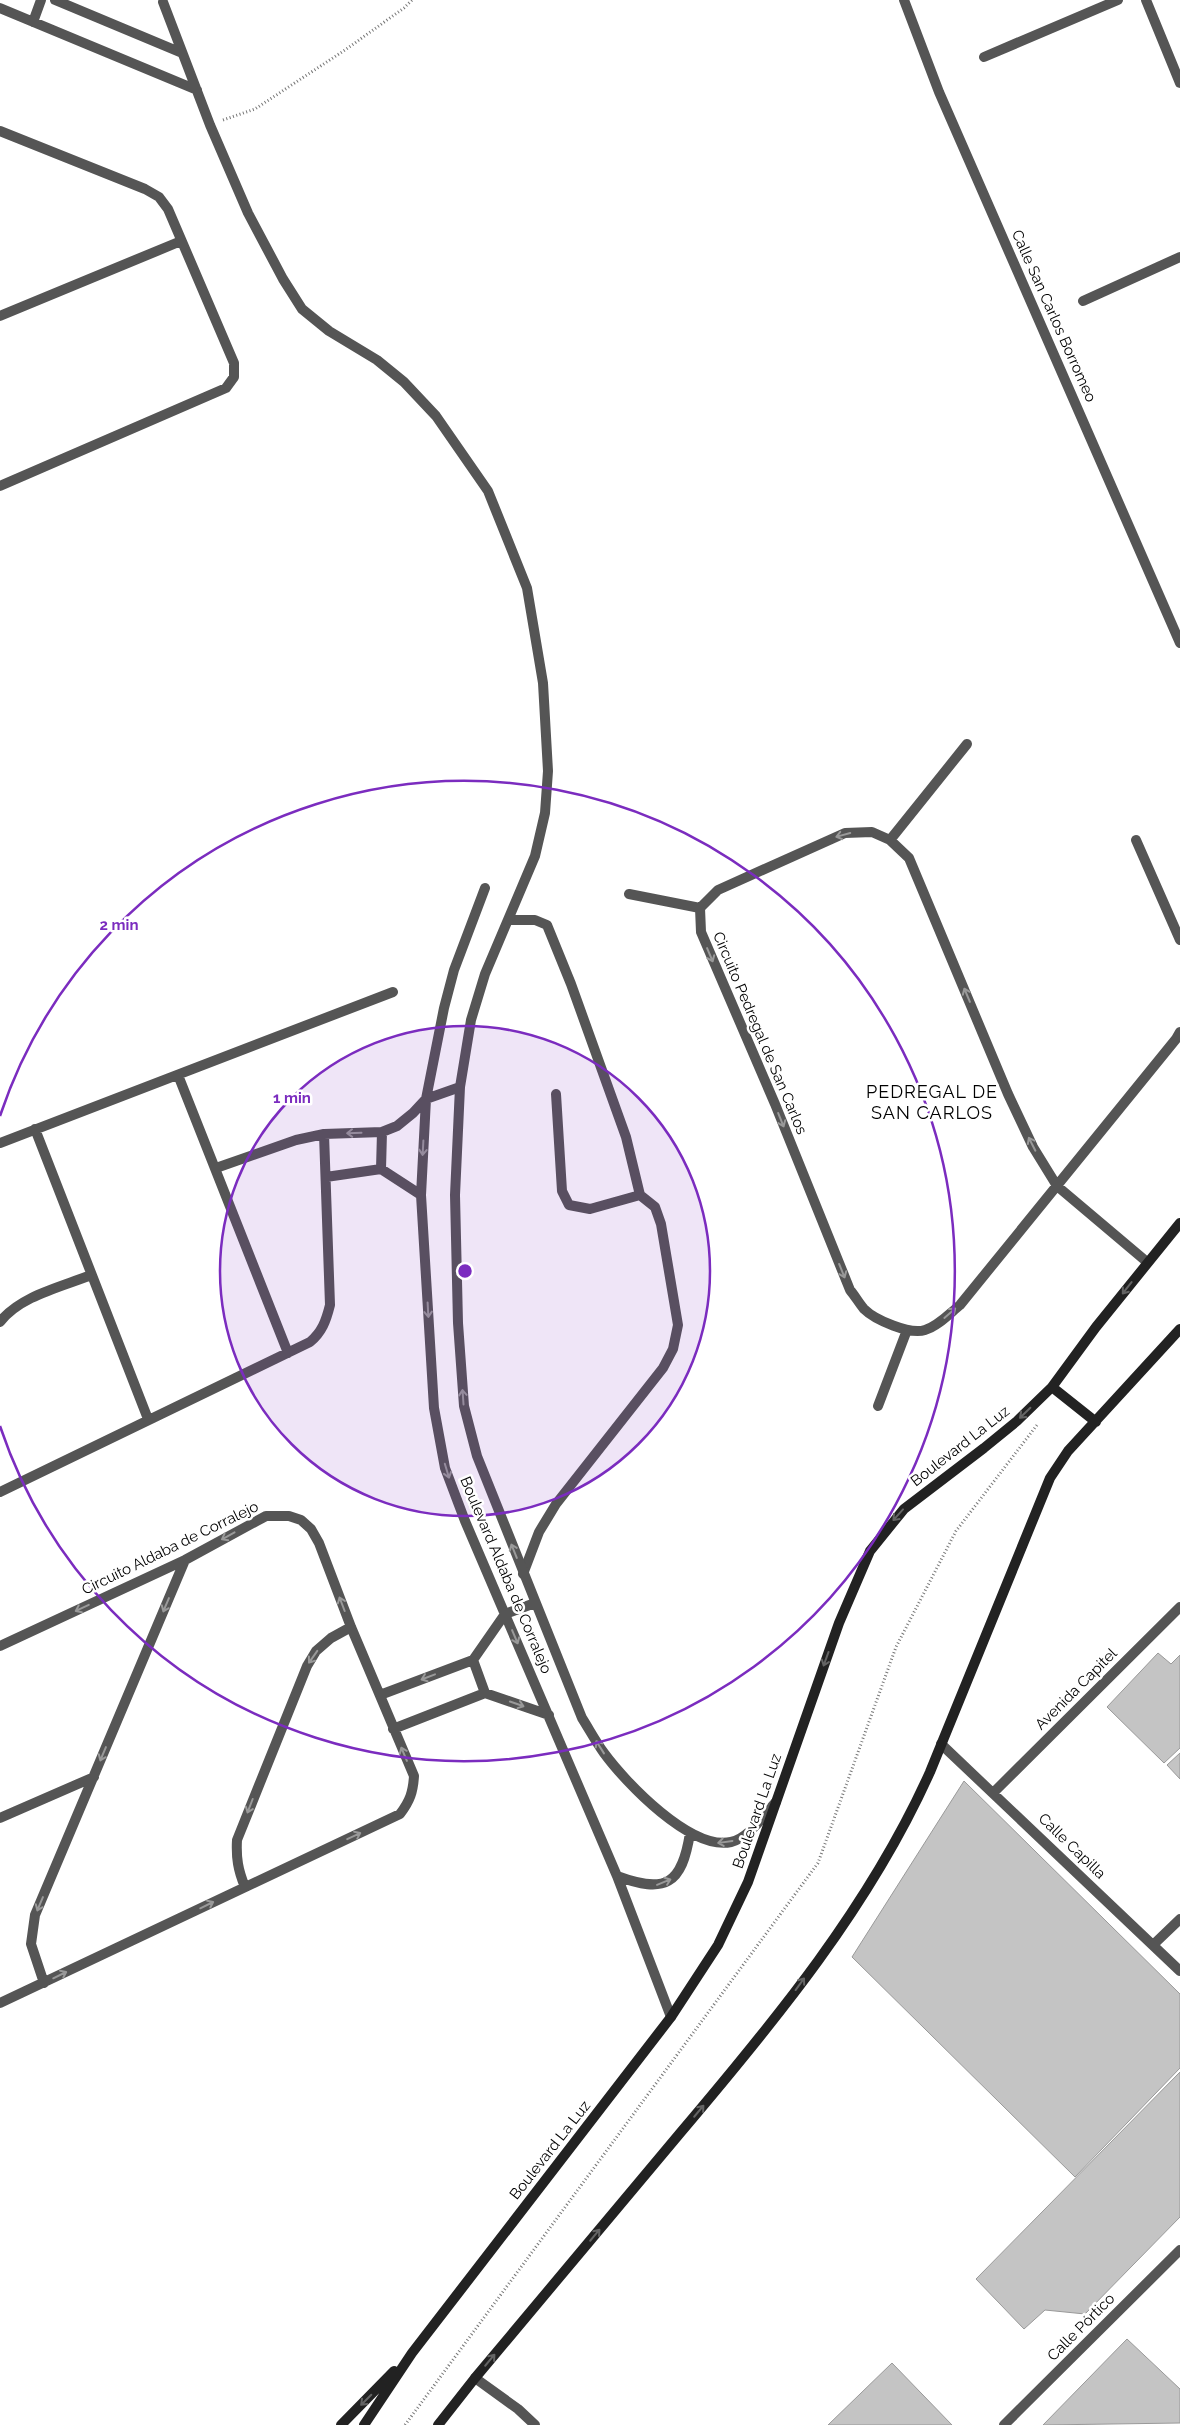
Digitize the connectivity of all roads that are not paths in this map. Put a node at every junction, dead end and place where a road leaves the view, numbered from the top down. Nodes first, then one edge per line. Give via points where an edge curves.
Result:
1 (41, 0) edge
2 (55, 0) edge
3 (904, 0) edge
4 (1118, 0) edge
5 (1146, 0) edge
6 (163, 2) dead end
7 (0, 8) edge
8 (33, 22) junction
9 (182, 53) junction
10 (984, 57) dead end
11 (1180, 83) edge
12 (197, 90) junction
13 (0, 131) edge
14 (181, 241) junction
15 (1180, 257) edge
16 (1083, 301) dead end
17 (0, 316) edge
18 (0, 486) edge
19 (1180, 643) edge
20 (967, 744) dead end
21 (890, 840) junction
22 (1136, 840) dead end
23 (485, 888) dead end
24 (629, 894) dead end
25 (700, 908) junction
26 (509, 920) junction
27 (1180, 940) edge
28 (393, 992) dead end
29 (1180, 1032) edge
30 (178, 1075) junction
31 (460, 1087) junction
32 (556, 1094) dead end
33 (426, 1099) junction
34 (35, 1129) junction
35 (382, 1132) junction
36 (324, 1134) junction
37 (0, 1143) edge
38 (216, 1168) junction
39 (381, 1169) junction
40 (326, 1177) junction
41 (1057, 1186) junction
42 (420, 1195) junction
43 (640, 1195) junction
44 (1180, 1223) edge
45 (1147, 1262) junction
46 (91, 1275) junction
47 (0, 1322) edge
48 (1180, 1329) edge
49 (907, 1330) junction
50 (288, 1353) junction
51 (1052, 1387) junction
52 (878, 1406) dead end
53 (148, 1419) junction
54 (1096, 1422) junction
55 (0, 1492) edge
56 (185, 1560) junction
57 (523, 1574) junction
58 (535, 1603) junction
59 (1180, 1607) edge
60 (505, 1614) junction
61 (351, 1627) junction
62 (0, 1646) edge
63 (474, 1660) junction
64 (485, 1694) junction
65 (380, 1695) junction
66 (549, 1715) junction
67 (393, 1729) junction
68 (941, 1744) junction
69 (94, 1777) junction
70 (994, 1792) junction
71 (776, 1802) junction
72 (0, 1818) edge
73 (690, 1834) junction
74 (617, 1876) junction
75 (245, 1887) junction
76 (1180, 1919) edge
77 (1154, 1944) junction
78 (1180, 1971) edge
79 (44, 1982) junction
80 (0, 2003) edge
81 (671, 2017) junction
82 (1180, 2250) edge
83 (412, 2353) junction
84 (475, 2378) junction
85 (341, 2425) edge
86 (364, 2425) edge
87 (438, 2425) edge
88 (535, 2425) edge
89 (1004, 2425) edge

1 - 8 street
2 - 9 street
3 - 19 street, Calle San Carlos Borromeo via 939,92
4 - 10 street
5 - 11 street
6 - 9 street, Boulevard Aldaba de Corralejo
7 - 8 street
8 - 12 street
9 - 12 street, Boulevard Aldaba de Corralejo
12 - 26 street, Boulevard Aldaba de Corralejo via 248,213 302,309 329,332 404,382 436,416 488,491 527,588 543,683 548,772 546,813 535,856
13 - 14 street via 159,197
14 - 17 street
14 - 18 street via 234,363 234,377 226,388
15 - 16 street
20 - 21 street
21 -> 25 street via 872,832 845,833 718,890
41 -> 21 street via 1033,1147 1008,1094 909,858
22 - 27 street
23 - 33 street, Boulevard Aldaba de Corralejo via 454,970
24 - 25 street
25 -> 49 street, Circuito Pedregal de San Carlos via 701,932 850,1290 865,1309
26 - 31 street, Boulevard Aldaba de Corralejo via 485,974 471,1020
26 - 43 street via 536,920 547,925 626,1137
28 - 30 street
29 - 41 street
30 - 34 street
30 - 38 street
31 - 33 street
57 -> 31 street, Boulevard Aldaba de Corralejo via 477,1456 464,1406 455,1195
32 - 43 street via 562,1191 569,1205 590,1209
33 - 35 street via 397,1126
33 -> 42 street, Boulevard Aldaba de Corralejo
34 - 37 street
34 - 46 street
35 -> 36 street
35 - 39 street
36 - 38 street via 296,1140
36 - 40 street
38 - 50 street
39 - 40 street
39 - 42 street
40 - 50 street via 330,1305 319,1335
41 - 45 street
49 -> 41 street via 924,1331 960,1305
42 -> 60 street, Boulevard Aldaba de Corralejo via 434,1408 445,1468
43 - 57 street via 655,1207 661,1224 678,1325 673,1349 663,1368 556,1504 539,1532
44 - 45 main road, Boulevard La Luz
45 -> 51 main road, Boulevard La Luz
46 - 47 street via 20,1304
46 - 53 street
48 - 54 main road
49 - 52 street
50 - 53 street
51 - 54 main road
51 -> 71 main road, Boulevard La Luz via 1017,1421 904,1509 870,1551 839,1623
53 - 55 street
54 - 68 main road via 1068,1451 1050,1478
61 -> 56 street, Circuito Aldaba de Corralejo via 319,1543 301,1520 289,1516 266,1516
56 -> 62 street, Circuito Aldaba de Corralejo
56 -> 69 street
57 - 58 street, Boulevard Aldaba de Corralejo
58 - 60 street
73 -> 58 street, Boulevard Aldaba de Corralejo via 642,1795 604,1754 582,1718
59 - 70 street, Avenida Capitel
60 - 63 street
60 -> 66 street, Boulevard Aldaba de Corralejo
61 - 65 street, Circuito Aldaba de Corralejo
61 -> 75 street via 316,1651 289,1708 237,1840 238,1869
63 - 64 street
63 -> 65 street
64 -> 66 street
64 - 67 street
65 - 67 street, Circuito Aldaba de Corralejo
66 - 74 street, Boulevard Aldaba de Corralejo
75 -> 67 street, Circuito Aldaba de Corralejo via 400,1814 414,1790 414,1776
68 - 70 street, Calle Capilla
84 -> 68 main road via 740,2062 793,1994 877,1875 915,1806
69 - 72 street
69 -> 79 street via 32,1925 32,1954
70 - 77 street, Calle Capilla
71 -> 73 street, Boulevard Aldaba de Corralejo via 748,1832 732,1842 715,1843
71 - 81 main road, Boulevard La Luz via 736,1909 718,1945
74 -> 73 street via 652,1886 664,1883 684,1865
74 - 81 street, Boulevard Aldaba de Corralejo
79 -> 75 street, Circuito Aldaba de Corralejo
76 - 77 street
77 - 78 street, Calle Capilla
79 - 80 street, Circuito Aldaba de Corralejo
81 - 83 main road, Boulevard La Luz
82 - 89 street, Calle Pórtico
83 -> 85 main road
83 - 86 main road, Boulevard La Luz
84 - 87 main road
84 - 88 street

